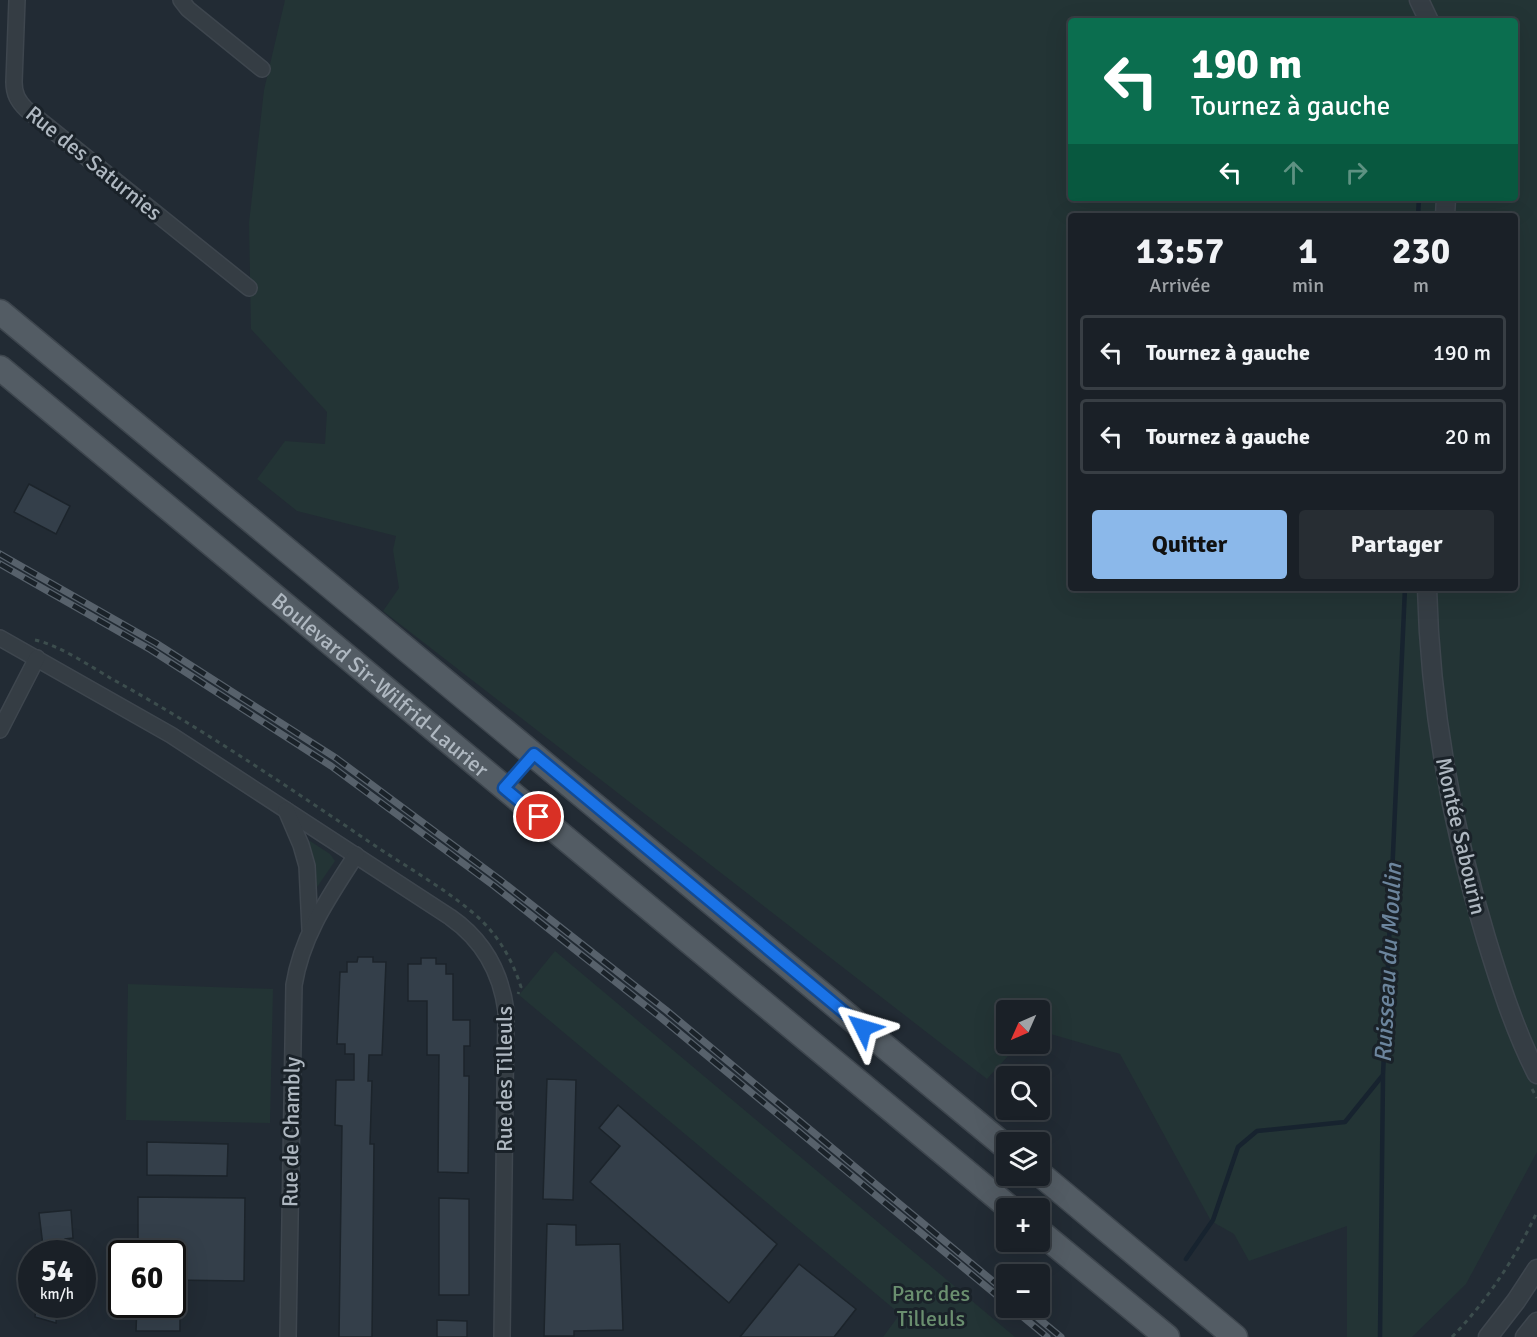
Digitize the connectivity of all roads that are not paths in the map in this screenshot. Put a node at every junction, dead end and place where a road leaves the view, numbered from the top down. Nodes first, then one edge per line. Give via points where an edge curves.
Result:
1 (17, 0) edge
2 (181, 0) edge
3 (1419, 0) edge
4 (1428, 18) edge
5 (262, 69) dead end
6 (249, 288) dead end
7 (0, 312) edge
8 (0, 368) edge
9 (1427, 591) edge
10 (0, 638) edge
11 (37, 658) junction
12 (0, 730) edge
13 (534, 754) junction
14 (504, 788) junction
15 (286, 810) junction
16 (356, 855) junction
17 (310, 929) junction
18 (1537, 1074) edge
19 (996, 1139) edge
20 (1050, 1182) edge
21 (998, 1198) edge
22 (1050, 1241) edge
23 (1537, 1269) edge
24 (1537, 1322) edge
25 (288, 1337) edge
26 (502, 1337) edge
27 (1167, 1337) edge
28 (1235, 1337) edge
29 (1488, 1337) edge
30 (1525, 1337) edge

1 - 6 street, Rue des Saturnies via 14,82 19,102
2 - 5 street
3 - 4 street
7 - 13 main road, Boulevard Sir-Wilfrid-Laurier
8 - 14 main road, Boulevard Sir-Wilfrid-Laurier
9 - 18 street, Montée Sabourin via 1436,714 1457,833 1501,987
10 - 11 street
11 - 12 street
11 - 15 street via 171,735
13 - 14 lane
13 - 19 main road, Boulevard Sir-Wilfrid-Laurier
14 - 21 main road, Boulevard Sir-Wilfrid-Laurier
15 - 16 street
15 - 17 street, Rue de Chambly via 307,866
16 - 17 street, Rue de Chambly
16 - 26 street, Rue des Tilleuls via 459,923 486,953 499,981 506,1021
17 - 25 street, Rue de Chambly via 299,960 293,999
20 - 28 main road
22 - 27 main road
23 - 29 street
24 - 30 street

